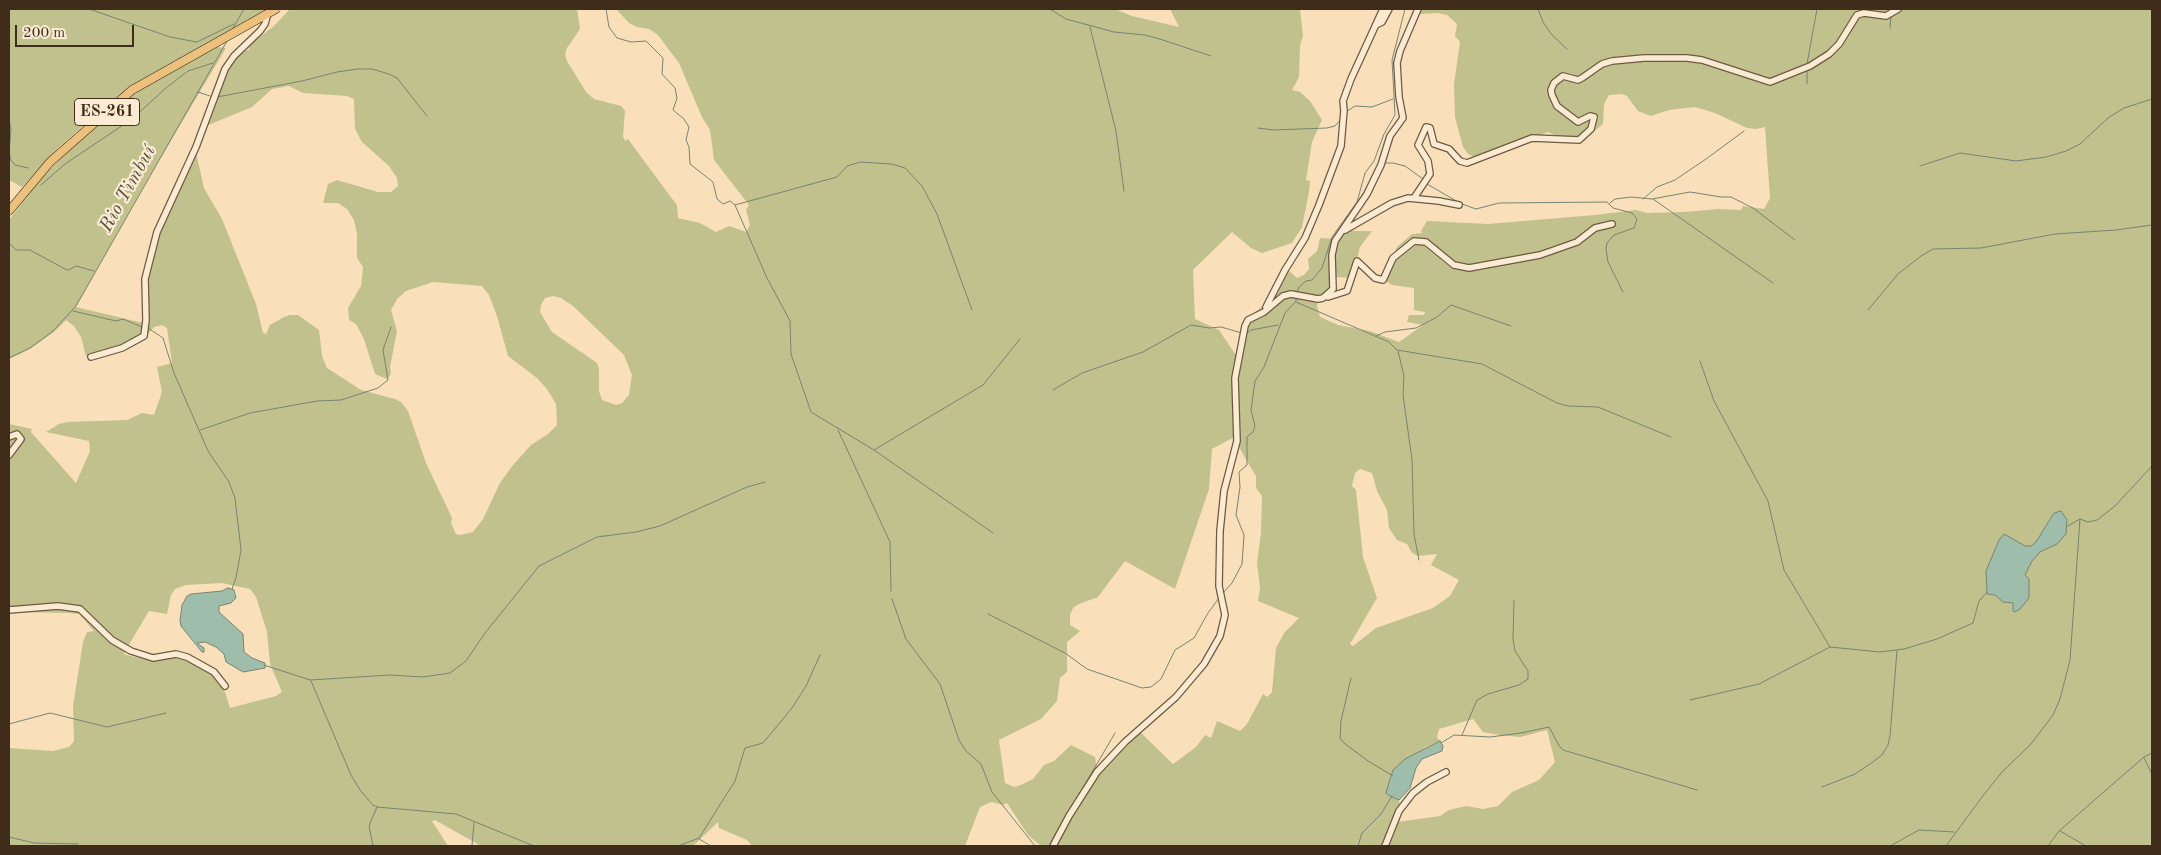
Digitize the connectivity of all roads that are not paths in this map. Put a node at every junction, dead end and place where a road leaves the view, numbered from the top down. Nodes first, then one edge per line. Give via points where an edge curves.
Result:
1 (1383, 9) edge
2 (1389, 9) edge
3 (1418, 9) edge
4 (1898, 9) edge
5 (272, 11) edge
6 (1376, 25) junction
7 (1414, 198) junction
8 (1459, 205) dead end
9 (9, 212) edge
10 (1612, 224) dead end
11 (1343, 231) junction
12 (1323, 298) junction
13 (1264, 312) junction
14 (91, 357) dead end
15 (9, 437) edge
16 (9, 455) edge
17 (9, 610) edge
18 (225, 686) dead end
19 (1446, 772) dead end
20 (1053, 846) edge
21 (1386, 846) edge

1 - 6 street
2 - 6 street via 1382,22
3 - 11 street via 1397,64 1403,118 1390,136 1372,185
4 - 7 street via 1886,16 1857,14 1828,54 1810,66 1770,82 1687,58 1612,61 1578,80 1563,76 1552,86 1554,101 1577,121 1594,117 1591,129 1579,140 1532,138 1467,163 1460,161 1449,149 1434,144 1430,128 1426,127 1418,145 1428,161 1430,174
5 - 9 main road, ES-261 via 132,90 50,162
5 - 14 street via 260,31 224,69 196,147 157,232 145,278 144,336 122,348
6 - 13 street via 1343,101 1341,146 1319,205 1305,238
7 - 8 street
7 - 11 street via 1392,203
10 - 12 street via 1598,226 1577,242 1540,255 1469,268 1454,265 1426,242 1417,241 1407,245 1393,258 1383,280 1375,278 1357,260 1346,292
11 - 12 street via 1333,250 1333,290
12 - 13 street via 1288,294
13 - 20 street via 1247,322 1237,361 1236,441 1224,491 1220,531 1219,586 1225,615 1220,636 1204,664 1176,697 1097,772
15 - 16 street via 17,434 21,439
17 - 18 street via 58,606 80,609 112,640 131,651 153,658 176,654 188,657 214,672
19 - 21 street via 1413,793 1399,812

